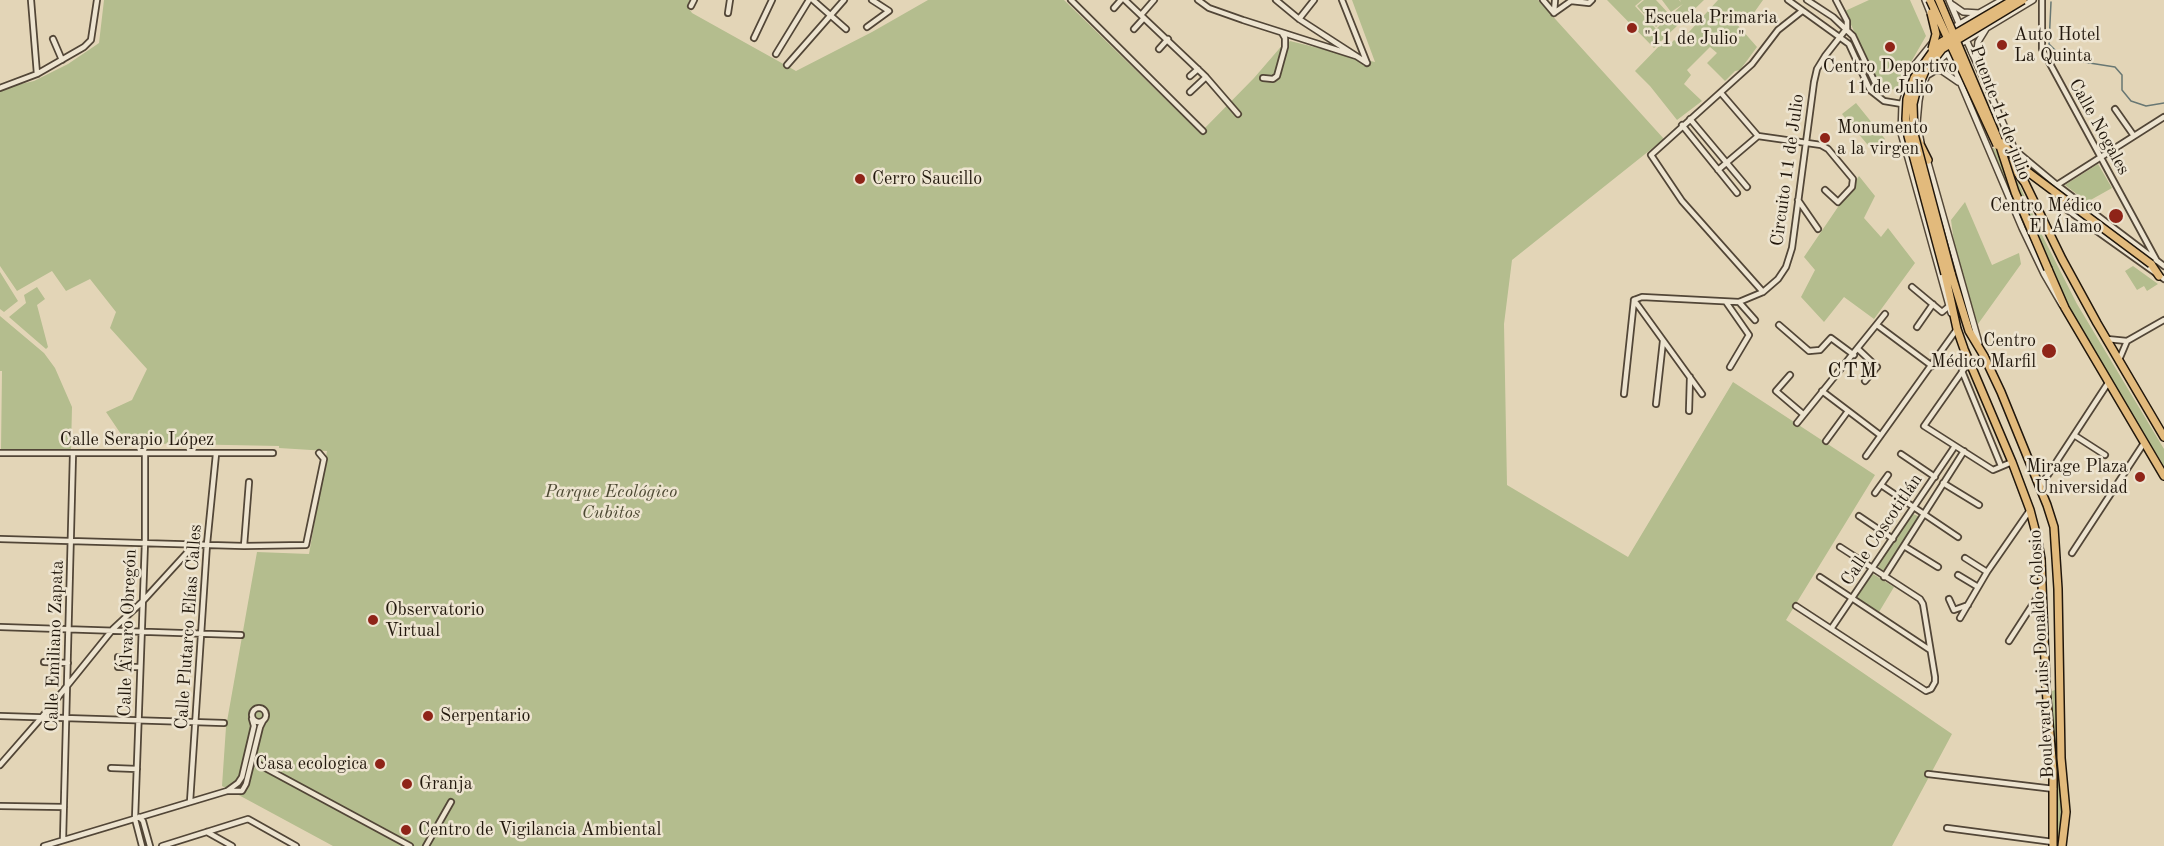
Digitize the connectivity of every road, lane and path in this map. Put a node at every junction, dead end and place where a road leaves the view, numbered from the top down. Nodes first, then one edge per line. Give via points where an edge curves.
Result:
1 (31, 0) edge
2 (97, 0) edge
3 (694, 0) edge
4 (730, 0) edge
5 (772, 0) edge
6 (811, 0) edge
7 (844, 0) edge
8 (872, 0) edge
9 (1071, 0) edge
10 (1123, 0) edge
11 (1154, 0) edge
12 (1198, 0) edge
13 (1276, 0) edge
14 (1314, 0) edge
15 (1342, 0) edge
16 (1543, 0) edge
17 (1555, 0) edge
18 (1571, 0) edge
19 (1592, 0) edge
20 (1788, 0) edge
21 (1807, 0) edge
22 (1836, 0) edge
23 (1938, 0) edge
24 (2002, 0) edge
25 (2012, 0) edge
26 (2024, 0) edge
27 (2033, 0) edge
28 (2042, 0) edge
29 (1950, 1) edge
30 (1928, 2) edge
31 (1992, 2) edge
32 (691, 6) dead end
33 (1114, 8) dead end
34 (2019, 8) junction
35 (1802, 11) junction
36 (1982, 12) junction
37 (728, 13) dead end
38 (1554, 13) junction
39 (830, 15) junction
40 (1143, 16) junction
41 (1299, 19) junction
42 (1959, 25) junction
43 (1990, 25) junction
44 (867, 27) dead end
45 (1847, 28) junction
46 (846, 29) dead end
47 (1134, 29) dead end
48 (1949, 30) junction
49 (1282, 32) junction
50 (1941, 35) junction
51 (754, 38) dead end
52 (1838, 38) junction
53 (52, 39) dead end
54 (1168, 39) junction
55 (1966, 40) junction
56 (1955, 47) junction
57 (1926, 49) junction
58 (1159, 50) dead end
59 (1947, 52) junction
60 (776, 54) dead end
61 (1356, 56) junction
62 (62, 60) junction
63 (1976, 63) junction
64 (787, 65) dead end
65 (1198, 69) junction
66 (37, 74) junction
67 (1190, 76) dead end
68 (1206, 77) junction
69 (1263, 78) dead end
70 (1925, 79) junction
71 (1984, 84) junction
72 (1961, 85) junction
73 (0, 88) edge
74 (1190, 92) dead end
75 (1721, 93) junction
76 (1878, 95) junction
77 (1902, 104) junction
78 (2115, 109) dead end
79 (1238, 114) dead end
80 (2164, 117) edge
81 (1690, 119) junction
82 (1682, 125) junction
83 (1203, 131) dead end
84 (1758, 136) junction
85 (1997, 136) junction
86 (2134, 136) junction
87 (1805, 143) junction
88 (2015, 150) junction
89 (2100, 158) junction
90 (1928, 160) junction
91 (1727, 163) junction
92 (1718, 171) junction
93 (2025, 183) junction
94 (2057, 185) junction
95 (1747, 187) dead end
96 (1825, 190) dead end
97 (1737, 193) dead end
98 (1798, 200) junction
99 (1818, 229) dead end
100 (2154, 262) junction
101 (2164, 266) edge
102 (1948, 274) junction
103 (2162, 278) edge
104 (1912, 287) dead end
105 (1763, 292) junction
106 (1634, 300) junction
107 (1726, 302) junction
108 (1739, 302) junction
109 (1933, 304) junction
110 (1948, 307) junction
111 (2065, 308) junction
112 (1885, 314) dead end
113 (1755, 320) dead end
114 (2164, 320) edge
115 (1779, 325) dead end
116 (1876, 325) junction
117 (1917, 327) dead end
118 (1957, 329) junction
119 (2106, 339) junction
120 (1663, 341) junction
121 (2127, 341) junction
122 (1858, 349) junction
123 (1854, 355) junction
124 (1984, 356) junction
125 (2119, 361) junction
126 (1969, 362) junction
127 (1932, 366) junction
128 (1730, 367) dead end
129 (1962, 371) junction
130 (1790, 375) dead end
131 (1690, 377) junction
132 (1865, 381) dead end
133 (2108, 383) junction
134 (1822, 391) junction
135 (1624, 394) dead end
136 (1702, 394) dead end
137 (1656, 404) dead end
138 (1689, 411) dead end
139 (1848, 411) junction
140 (1803, 414) junction
141 (1797, 423) dead end
142 (1880, 435) junction
143 (2074, 435) junction
144 (2164, 437) edge
145 (1827, 441) dead end
146 (2144, 442) junction
147 (1956, 446) junction
148 (1964, 452) junction
149 (0, 453) edge
150 (73, 453) junction
151 (273, 453) dead end
152 (319, 453) dead end
153 (145, 454) junction
154 (216, 454) junction
155 (1901, 454) dead end
156 (2105, 455) dead end
157 (1866, 456) dead end
158 (2012, 462) junction
159 (2001, 466) junction
160 (1888, 475) dead end
161 (2164, 476) edge
162 (1935, 477) junction
163 (249, 482) dead end
164 (1943, 483) junction
165 (1881, 485) junction
166 (2040, 487) junction
167 (1875, 493) dead end
168 (1979, 505) dead end
169 (1914, 507) junction
170 (2030, 510) junction
171 (1924, 514) junction
172 (1859, 516) dead end
173 (1958, 537) dead end
174 (1893, 538) junction
175 (0, 539) edge
176 (71, 540) junction
177 (145, 542) junction
178 (195, 544) junction
179 (207, 544) junction
180 (244, 546) junction
181 (1904, 546) junction
182 (1840, 547) dead end
183 (2072, 553) dead end
184 (1965, 558) dead end
185 (1938, 567) dead end
186 (1872, 569) junction
187 (1987, 572) junction
188 (1958, 575) dead end
189 (1820, 577) dead end
190 (1884, 577) junction
191 (1978, 587) junction
192 (2043, 589) junction
193 (1949, 599) dead end
194 (1851, 600) junction
195 (142, 602) junction
196 (2043, 603) junction
197 (1968, 604) junction
198 (1796, 606) dead end
199 (1960, 618) dead end
200 (0, 627) edge
201 (69, 629) junction
202 (113, 629) junction
203 (1831, 629) junction
204 (141, 632) junction
205 (203, 634) junction
206 (241, 635) dead end
207 (2009, 641) dead end
208 (1930, 650) junction
209 (118, 657) dead end
210 (44, 663) dead end
211 (68, 663) junction
212 (140, 667) junction
213 (2058, 671) junction
214 (67, 687) junction
215 (2046, 688) junction
216 (0, 716) edge
217 (42, 717) junction
218 (66, 719) junction
219 (252, 719) junction
220 (138, 720) junction
221 (263, 721) junction
222 (196, 722) junction
223 (224, 723) dead end
224 (2061, 758) junction
225 (258, 764) dead end
226 (0, 765) edge
227 (111, 768) dead end
228 (137, 770) junction
229 (1928, 774) dead end
230 (244, 777) junction
231 (2054, 789) junction
232 (190, 802) junction
233 (451, 802) dead end
234 (0, 806) edge
235 (64, 807) junction
236 (137, 818) junction
237 (1947, 828) dead end
238 (207, 832) junction
239 (63, 840) junction
240 (2053, 844) edge
241 (44, 846) edge
242 (142, 846) edge
243 (150, 846) edge
244 (162, 846) edge
245 (232, 846) edge
246 (296, 846) edge
247 (410, 846) edge
248 (426, 846) edge
249 (2062, 846) edge

1 - 66 street
2 - 62 street via 91,40
3 - 32 street
4 - 37 street
5 - 51 street
6 - 39 street
6 - 60 street
7 - 39 street
8 - 44 street via 889,11
9 - 83 street
10 - 33 street
10 - 40 street
11 - 40 street
12 - 49 street via 1209,8
13 - 41 street
14 - 41 street
15 - 61 street via 1367,63
16 - 38 street
17 - 38 street
18 - 19 street
18 - 38 street
20 - 35 street
21 - 45 street
22 - 45 street
23 - 48 street
23 - 85 main road, Puente 11 de julio, bridge
24 - 31 street
25 - 34 street
25 - 102 main road, bridge via 1938,44 1914,78 1908,99 1908,136
26 - 102 main road, bridge via 1942,49 1925,71 1916,92 1912,119 1915,142
27 - 34 street, Boulevard Luis Donaldo Colosio
28 - 89 street, Calle Nogales via 2042,49
29 - 36 street via 1963,12
29 - 42 street
30 - 50 street
30 - 57 street via 1932,27
30 - 90 main road, bridge via 1936,34 1932,50 1911,88 1910,108 1916,135
30 - 93 main road, Puente 11 de julio, bridge via 1982,117
31 - 36 street
34 - 43 street, Boulevard Luis Donaldo Colosio
35 - 52 street
35 - 75 street
36 - 42 street
39 - 46 street
39 - 64 street
40 - 47 street
40 - 54 street
41 - 61 street
42 - 48 street, Boulevard Luis Donaldo Colosio
42 - 55 street
43 - 55 street, Boulevard Luis Donaldo Colosio
43 - 63 street via 1978,42
45 - 52 street, Circuito 11 de Julio
45 - 76 street
48 - 50 street, Boulevard Luis Donaldo Colosio
48 - 55 street via 1957,39
49 - 61 street
49 - 69 street via 1285,47 1277,76
50 - 55 street via 1955,41
50 - 56 street
50 - 57 street, Boulevard Luis Donaldo Colosio
50 - 59 street
52 - 76 street via 1849,44 1870,90
52 - 87 street, Circuito 11 de Julio via 1817,69
53 - 62 street
54 - 58 street
54 - 65 street
55 - 56 street, Boulevard Luis Donaldo Colosio
55 - 63 street
56 - 59 street, Boulevard Luis Donaldo Colosio
56 - 71 street via 1966,70
57 - 77 street, Boulevard Luis Donaldo Colosio via 1912,68
59 - 70 street, Boulevard Luis Donaldo Colosio via 1930,68
59 - 72 street
62 - 66 street
63 - 71 street
65 - 67 street
65 - 68 street
66 - 73 street
68 - 74 street
68 - 79 street
70 - 72 street via 1930,73 1942,71
70 - 90 street, Boulevard Luis Donaldo Colosio via 1917,123
71 - 88 street
72 - 111 street via 2022,228
75 - 81 street
75 - 84 street
76 - 77 street via 1884,101
77 - 110 street, Boulevard Luis Donaldo Colosio via 1901,133
78 - 86 street
80 - 86 street
81 - 82 street
81 - 91 street
82 - 92 street
82 - 105 street via 1651,155 1676,191
84 - 87 street
84 - 91 street
85 - 100 main road, bridge via 2028,172
85 - 111 main road, Puente 11 de julio, bridge via 2014,192
86 - 89 street
87 - 96 street via 1828,149 1853,180 1852,187 1838,202
87 - 98 street, Circuito 11 de Julio
88 - 93 street
88 - 94 street
89 - 94 street
89 - 100 street, Calle Nogales
90 - 124 street, Boulevard Luis Donaldo Colosio
91 - 92 street
91 - 95 street
92 - 97 street
93 - 119 main road, Puente 11 de julio
94 - 100 street
94 - 103 street via 2062,207
98 - 99 street
98 - 105 street, Circuito 11 de Julio via 1786,267
100 - 101 street
100 - 103 main road
102 - 118 main road
102 - 124 main road via 1969,331
104 - 109 street
105 - 108 street, Circuito 11 de Julio
106 - 107 street, Circuito 11 de Julio via 1642,297
106 - 120 street
106 - 135 street
107 - 108 street, Circuito 11 de Julio
107 - 128 street via 1749,335
108 - 113 street
109 - 110 street via 1942,312
109 - 117 street
110 - 118 street, Boulevard Luis Donaldo Colosio
111 - 133 main road, Puente 11 de julio
112 - 116 street
114 - 121 street
115 - 123 street via 1809,351 1820,350 1831,338
116 - 122 street
116 - 127 street
118 - 126 main road, Boulevard Luis Donaldo Colosio
118 - 127 street
119 - 121 street
119 - 125 main road, Puente 11 de julio
120 - 131 street
120 - 137 street
121 - 125 street
122 - 123 street
122 - 132 street via 1877,367
123 - 134 street
124 - 166 main road, Boulevard Luis Donaldo Colosio
125 - 144 main road, Puente 11 de julio
126 - 129 street
126 - 158 main road, Boulevard Luis Donaldo Colosio
127 - 142 street
129 - 147 street via 1924,426
129 - 159 street
130 - 140 street via 1776,391
131 - 136 street
131 - 138 street
133 - 143 street
133 - 146 main road, Puente 11 de julio
134 - 139 street
134 - 140 street
139 - 142 street
139 - 145 street
140 - 141 street
142 - 157 street
143 - 156 street
143 - 166 street
146 - 161 main road, Puente 11 de julio
146 - 183 street
147 - 148 street
147 - 162 street, Calle Coscotitlán
148 - 159 street via 1993,470
148 - 164 street, Calle Coscotitlán
149 - 150 street, Calle Serapio López
150 - 153 street, Calle Serapio López
150 - 176 street, Calle Emiliano Zapata
151 - 154 street, Calle Serapio López
152 - 180 street via 324,459 306,545
153 - 154 street, Calle Serapio López
153 - 177 street, Calle Álvaro Obregón
154 - 179 street, Calle Plutarco Elías Calles
155 - 162 street
158 - 159 street
158 - 170 main road, Boulevard Luis Donaldo Colosio
160 - 165 street
162 - 169 street, Calle Coscotitlán
163 - 180 street
164 - 168 street
164 - 171 street, Calle Coscotitlán
165 - 167 street
165 - 169 street
166 - 213 main road, Boulevard Luis Donaldo Colosio via 2054,527
169 - 171 street
169 - 174 street, Calle Coscotitlán
170 - 187 street
170 - 192 main road, Boulevard Luis Donaldo Colosio
171 - 173 street
171 - 181 street, Calle Coscotitlán
172 - 174 street
174 - 186 street, Calle Coscotitlán
175 - 176 street
176 - 177 street
176 - 201 street, Calle Emiliano Zapata
177 - 178 street
177 - 195 street, Calle Álvaro Obregón
178 - 179 street
178 - 195 street
179 - 180 street
179 - 205 street, Calle Plutarco Elías Calles
181 - 185 street
181 - 190 street, Calle Coscotitlán
182 - 186 street
184 - 187 street
186 - 190 street
186 - 194 street, Calle Coscotitlán
187 - 191 street
188 - 191 street
189 - 194 street
190 - 208 street via 1920,599
191 - 197 street
192 - 196 main road, Boulevard Luis Donaldo Colosio
192 - 207 street
193 - 197 street via 1954,610
194 - 203 street, Calle Coscotitlán
194 - 208 street
195 - 202 street
195 - 204 street, Calle Álvaro Obregón
196 - 213 main road via 2048,613 2049,670
196 - 215 main road, Boulevard Luis Donaldo Colosio
197 - 199 street
198 - 203 street
200 - 201 street
201 - 202 street
201 - 211 street, Calle Emiliano Zapata
202 - 204 street
202 - 214 street
203 - 208 street via 1926,691 1935,682
204 - 205 street
204 - 212 street, Calle Álvaro Obregón
205 - 206 street
205 - 222 street, Calle Plutarco Elías Calles
209 - 212 street via 118,666
210 - 211 street
211 - 214 street, Calle Emiliano Zapata
212 - 220 street, Calle Álvaro Obregón
213 - 224 main road, Boulevard Luis Donaldo Colosio
214 - 217 street
214 - 218 street, Calle Emiliano Zapata
215 - 224 main road via 2056,688
215 - 231 main road, Boulevard Luis Donaldo Colosio
216 - 217 street
217 - 218 street
217 - 226 street
218 - 220 street
218 - 235 street, Calle Emiliano Zapata
219 - 221 street
219 - 221 street via 253,710 260,708 266,715
219 - 230 street
220 - 222 street
220 - 228 street, Calle Álvaro Obregón
221 - 230 street
222 - 223 street
222 - 232 street, Calle Plutarco Elías Calles
224 - 249 main road, Boulevard Luis Donaldo Colosio via 2066,812
225 - 247 street
227 - 228 street
228 - 236 street, Calle Álvaro Obregón
229 - 231 street
230 - 232 street via 242,791 227,791
231 - 240 main road, Boulevard Luis Donaldo Colosio
232 - 236 street
233 - 248 street
234 - 235 street
235 - 239 street, Calle Emiliano Zapata
236 - 239 street
236 - 242 street
236 - 243 street via 143,821
237 - 240 street
238 - 244 street
238 - 245 street
238 - 246 street via 248,819
239 - 241 street

